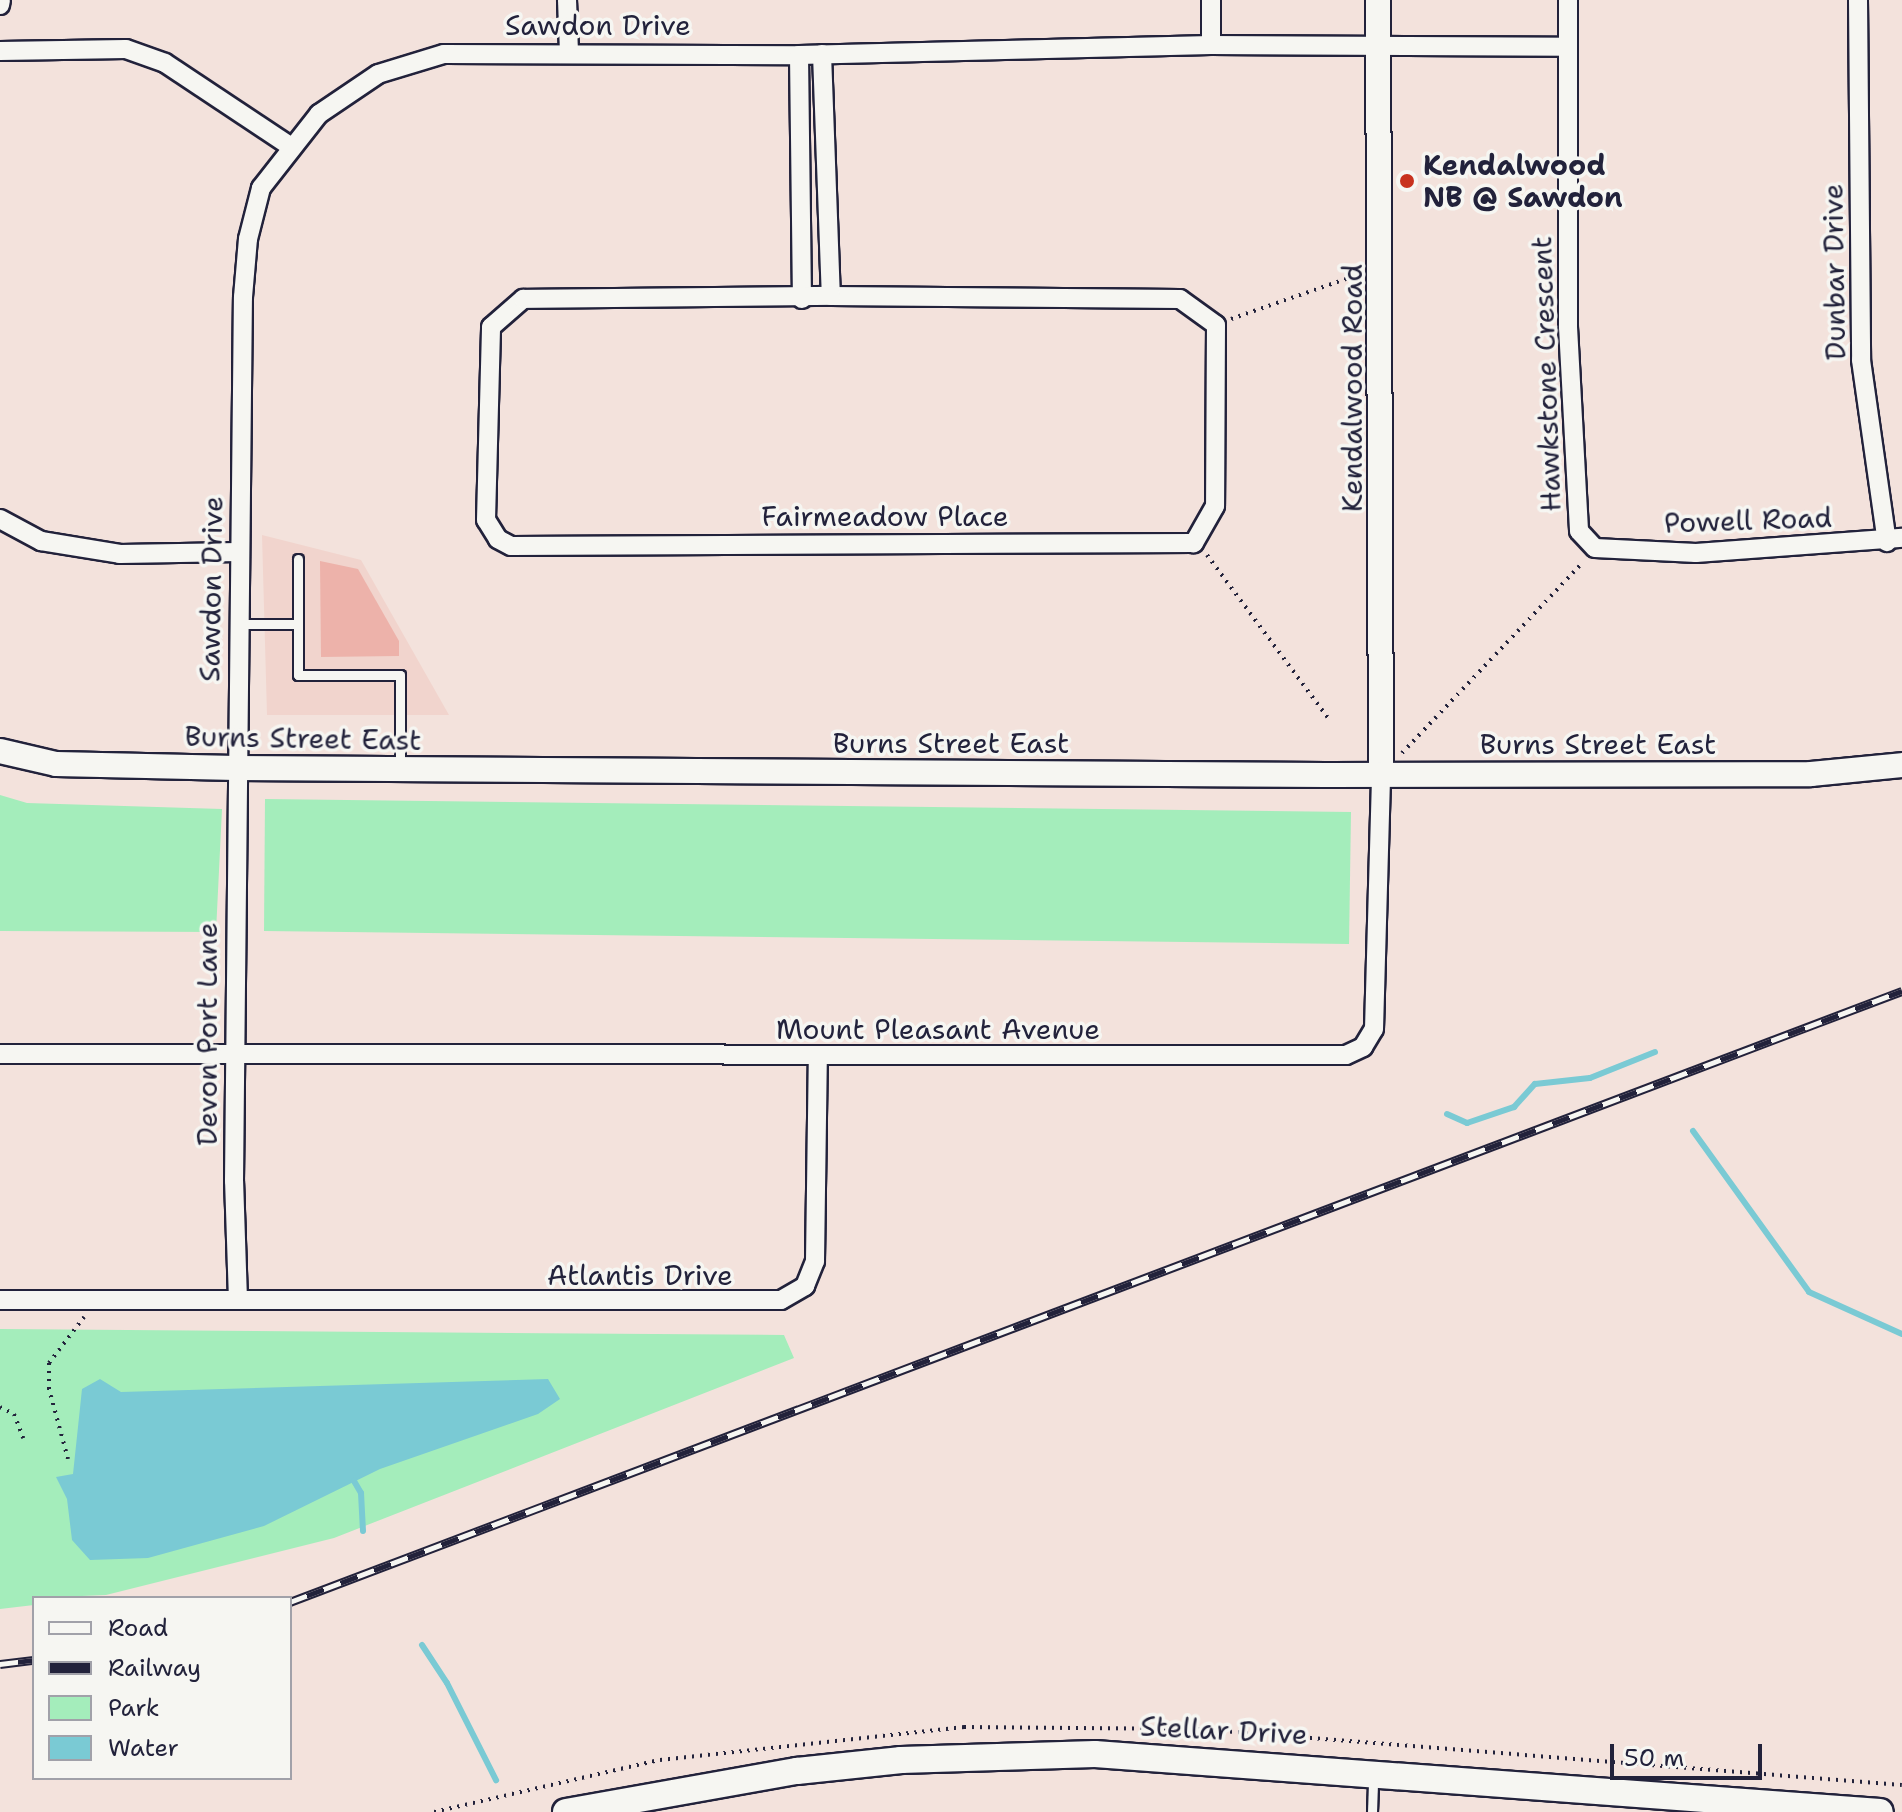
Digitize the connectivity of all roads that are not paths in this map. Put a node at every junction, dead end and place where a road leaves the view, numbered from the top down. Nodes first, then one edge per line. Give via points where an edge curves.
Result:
1 (567, 0) edge
2 (1211, 0) edge
3 (1378, 0) edge
4 (1568, 0) edge
5 (1858, 0) edge
6 (1211, 45) junction
7 (1380, 46) junction
8 (1568, 47) junction
9 (0, 51) edge
10 (569, 51) junction
11 (822, 54) junction
12 (799, 55) junction
13 (290, 146) junction
14 (831, 296) junction
15 (802, 299) junction
16 (0, 519) edge
17 (1894, 540) edge
18 (1595, 548) joint
19 (239, 552) junction
20 (298, 559) dead end
21 (238, 624) junction
22 (297, 624) junction
23 (0, 751) edge
24 (1902, 765) edge
25 (236, 768) junction
26 (400, 769) junction
27 (1381, 775) junction
28 (0, 1054) edge
29 (235, 1054) junction
30 (818, 1057) junction
31 (0, 1300) edge
32 (238, 1300) junction
33 (1373, 1772) junction
34 (668, 1801) edge
35 (566, 1812) edge
36 (1372, 1812) edge
37 (1880, 1812) edge

1 - 10 street
2 - 6 street
3 - 7 street, Kendalwood Road
4 - 8 street, Hawkstone Crescent
5 - 17 street, Dunbar Drive via 1861,360
6 - 7 street, Sawdon Drive
6 - 11 street, Sawdon Drive
7 - 8 street, Sawdon Drive
7 - 27 street, Kendalwood Road
8 - 18 street, Hawkstone Crescent via 1568,327 1579,531
9 - 13 street via 126,49 165,63
10 - 12 street, Sawdon Drive
10 - 13 street, Sawdon Drive via 444,54 378,74 319,114
11 - 12 street, Sawdon Drive
11 - 14 street
12 - 15 street
13 - 19 street, Sawdon Drive via 261,188 248,239
14 - 15 street, Fairmeadow Place
14 - 15 street, Fairmeadow Place via 1180,299 1216,325 1215,506 1194,543 511,546 498,539 486,520 491,327 523,299
16 - 19 street via 41,541 120,554
17 - 18 street, Powell Road via 1696,553
19 - 21 street, Sawdon Drive
20 - 22 lane
21 - 22 lane
21 - 25 street, Sawdon Drive
22 - 26 lane via 298,675 400,675
23 - 25 street, Burns Street East via 56,764
24 - 27 street, Burns Street East via 1811,774
25 - 26 street, Burns Street East
25 - 29 street, Devon Port Lane
26 - 27 street, Burns Street East
27 - 30 street, Mount Pleasant Avenue via 1375,1016 1369,1039 1356,1052 1323,1059
28 - 29 street, Mount Pleasant Avenue
29 - 30 street, Mount Pleasant Avenue
29 - 32 street, Devon Port Lane
30 - 32 street, Atlantis Drive via 815,1261 805,1286 791,1297 755,1303
31 - 32 street
33 - 34 main road, Stellar Drive via 1215,1760 1021,1755 901,1760
33 - 36 lane
33 - 37 main road, Stellar Drive
34 - 35 main road, Stellar Drive

